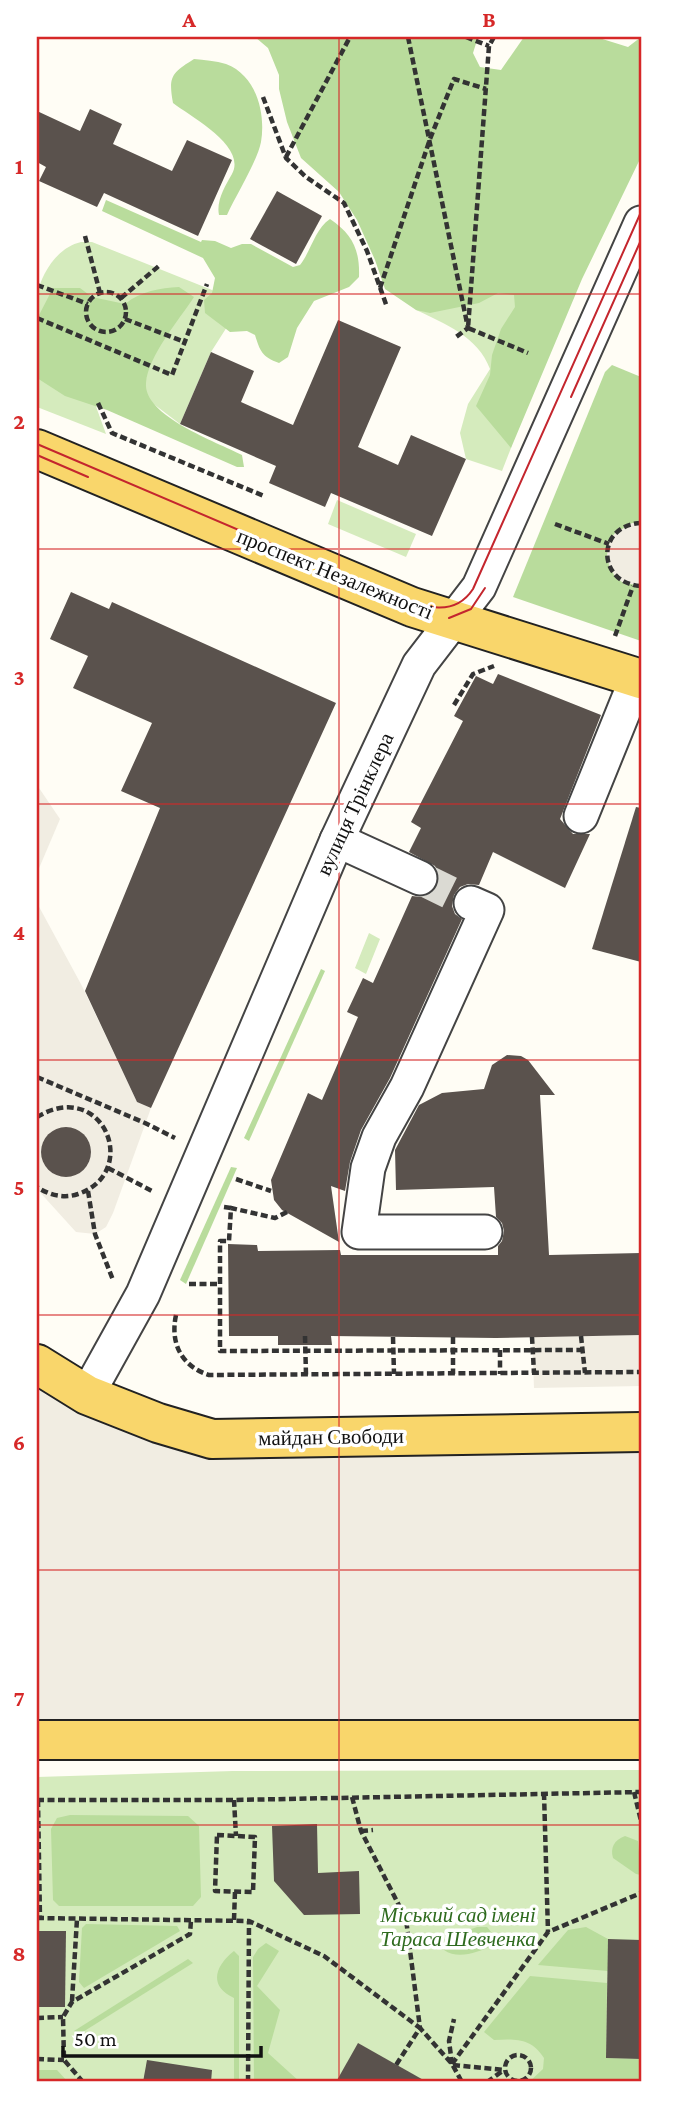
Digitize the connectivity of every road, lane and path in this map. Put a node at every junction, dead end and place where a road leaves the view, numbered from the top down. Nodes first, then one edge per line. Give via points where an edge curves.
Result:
1 (350, 37) edge
2 (408, 37) edge
3 (466, 37) edge
4 (494, 37) edge
5 (489, 46) junction
6 (486, 89) junction
7 (264, 97) dead end
8 (430, 139) junction
9 (285, 158) junction
10 (641, 223) edge
11 (85, 236) dead end
12 (160, 265) dead end
13 (207, 284) dead end
14 (37, 285) edge
15 (380, 288) junction
16 (100, 293) junction
17 (121, 298) junction
18 (88, 304) junction
19 (387, 307) dead end
20 (37, 318) edge
21 (125, 319) junction
22 (468, 328) junction
23 (100, 331) junction
24 (456, 337) dead end
25 (185, 342) junction
26 (96, 343) junction
27 (528, 354) dead end
28 (98, 403) dead end
29 (37, 449) edge
30 (264, 496) dead end
31 (641, 523) edge
32 (555, 524) dead end
33 (609, 544) junction
34 (632, 586) junction
35 (641, 586) edge
36 (454, 620) junction
37 (615, 636) dead end
38 (497, 665) dead end
39 (639, 679) edge
40 (454, 705) dead end
41 (581, 816) dead end
42 (337, 840) junction
43 (420, 878) tunnel mouth
44 (471, 903) tunnel mouth
45 (37, 1077) edge
46 (96, 1102) junction
47 (90, 1113) junction
48 (37, 1117) edge
49 (175, 1138) dead end
50 (108, 1168) junction
51 (236, 1180) dead end
52 (37, 1187) edge
53 (88, 1191) junction
54 (152, 1191) dead end
55 (271, 1191) dead end
56 (224, 1207) dead end
57 (231, 1208) junction
58 (287, 1212) dead end
59 (485, 1232) dead end
60 (113, 1280) dead end
61 (189, 1284) dead end
62 (220, 1284) junction
63 (220, 1295) junction
64 (229, 1295) dead end
65 (176, 1315) dead end
66 (305, 1336) dead end
67 (581, 1336) dead end
68 (393, 1337) dead end
69 (453, 1337) dead end
70 (532, 1337) dead end
71 (305, 1350) junction
72 (394, 1350) junction
73 (453, 1350) junction
74 (500, 1350) junction
75 (533, 1350) junction
76 (583, 1350) junction
77 (37, 1364) edge
78 (641, 1372) edge
79 (534, 1373) junction
80 (585, 1373) junction
81 (394, 1374) junction
82 (453, 1374) junction
83 (500, 1374) junction
84 (306, 1375) junction
85 (87, 1395) junction
86 (641, 1432) edge
87 (37, 1740) edge
88 (641, 1741) edge
89 (634, 1792) junction
90 (641, 1792) edge
91 (544, 1793) junction
92 (352, 1797) junction
93 (37, 1800) edge
94 (234, 1800) junction
95 (641, 1821) edge
96 (373, 1830) dead end
97 (361, 1831) junction
98 (236, 1836) junction
99 (234, 1891) junction
100 (641, 1893) edge
101 (38, 1918) edge
102 (77, 1919) junction
103 (191, 1920) junction
104 (234, 1920) junction
105 (249, 1921) junction
106 (548, 1932) junction
107 (72, 2002) junction
108 (62, 2017) junction
109 (37, 2018) edge
110 (454, 2020) dead end
111 (420, 2028) junction
112 (37, 2059) edge
113 (64, 2060) junction
114 (452, 2064) junction
115 (396, 2065) dead end
116 (505, 2070) junction
117 (83, 2082) edge
118 (248, 2082) edge
119 (462, 2082) edge
120 (488, 2082) edge

1 - 9 path
2 - 8 path
3 - 5 path
4 - 5 path
5 - 6 path
6 - 8 path via 454,79
6 - 22 path
7 - 9 path
8 - 15 path
8 - 22 path
9 - 15 path via 344,203
10 - 36 street, вулиця Трінклера via 480,587
11 - 16 path
12 - 17 path
13 - 25 path
14 - 18 path
15 - 19 path
16 - 17 path
16 - 18 path
17 - 21 path via 127,310
18 - 23 path via 87,316
20 - 26 path
21 - 23 path via 113,331
21 - 25 path
22 - 24 path
22 - 27 path
23 - 26 path
25 - 26 path via 172,376
28 - 30 path via 112,433
29 - 36 main road, проспект Незалежності via 284,555
31 - 33 path via 622,527
32 - 33 path
33 - 34 path via 609,565 622,582
34 - 35 path
34 - 37 path
36 - 39 main road, проспект Незалежності
36 - 42 street, вулиця Трінклера via 419,665
38 - 40 path via 473,674
39 - 41 street
42 - 43 street
42 - 85 street, вулиця Трінклера via 143,1294
44 - 59 street via 487,910 407,1087 379,1137 359,1232
45 - 46 path
46 - 47 path
46 - 49 path
47 - 48 path via 62,1106
47 - 50 path via 109,1138
50 - 53 path
50 - 54 path
51 - 55 path
52 - 53 path via 57,1196
53 - 60 path via 95,1234
56 - 57 path
57 - 58 path via 275,1217
57 - 62 path via 229,1241 220,1241
61 - 62 path
62 - 63 path
63 - 64 path
63 - 71 path via 220,1351
65 - 84 path via 173,1334 178,1350 198,1372
66 - 71 path
67 - 76 path
68 - 72 path
69 - 73 path
70 - 75 path
71 - 72 path
71 - 84 path
72 - 73 path
72 - 81 path
73 - 74 path
73 - 82 path
74 - 75 path
74 - 83 path
75 - 76 path
75 - 79 path
76 - 80 path
77 - 85 main road, майдан Свободи
78 - 80 path
79 - 80 path
79 - 83 path
81 - 82 path
81 - 84 path
82 - 83 path
85 - 86 main road, майдан Свободи via 212,1438
87 - 88 main road
89 - 90 path
89 - 91 path
89 - 95 path
91 - 92 path
91 - 106 path
92 - 94 path
92 - 97 path
93 - 94 path
93 - 101 path
94 - 98 path
96 - 97 path
97 - 111 path via 406,1919
98 - 99 path via 255,1837 253,1892
98 - 99 path via 217,1835 216,1849 215,1891
99 - 104 path
100 - 106 path
101 - 102 path
102 - 103 path
102 - 107 path
103 - 104 path
103 - 107 path via 190,1934
104 - 105 path
105 - 111 path via 324,1956
105 - 118 path
106 - 114 path
107 - 108 path
108 - 109 path
108 - 113 path
110 - 114 path via 449,2041
111 - 114 path
111 - 115 path
112 - 113 path
113 - 117 path
114 - 116 path
114 - 119 path
116 - 116 path via 514,2055 523,2056 531,2065 528,2077 521,2081 512,2080
116 - 120 path

